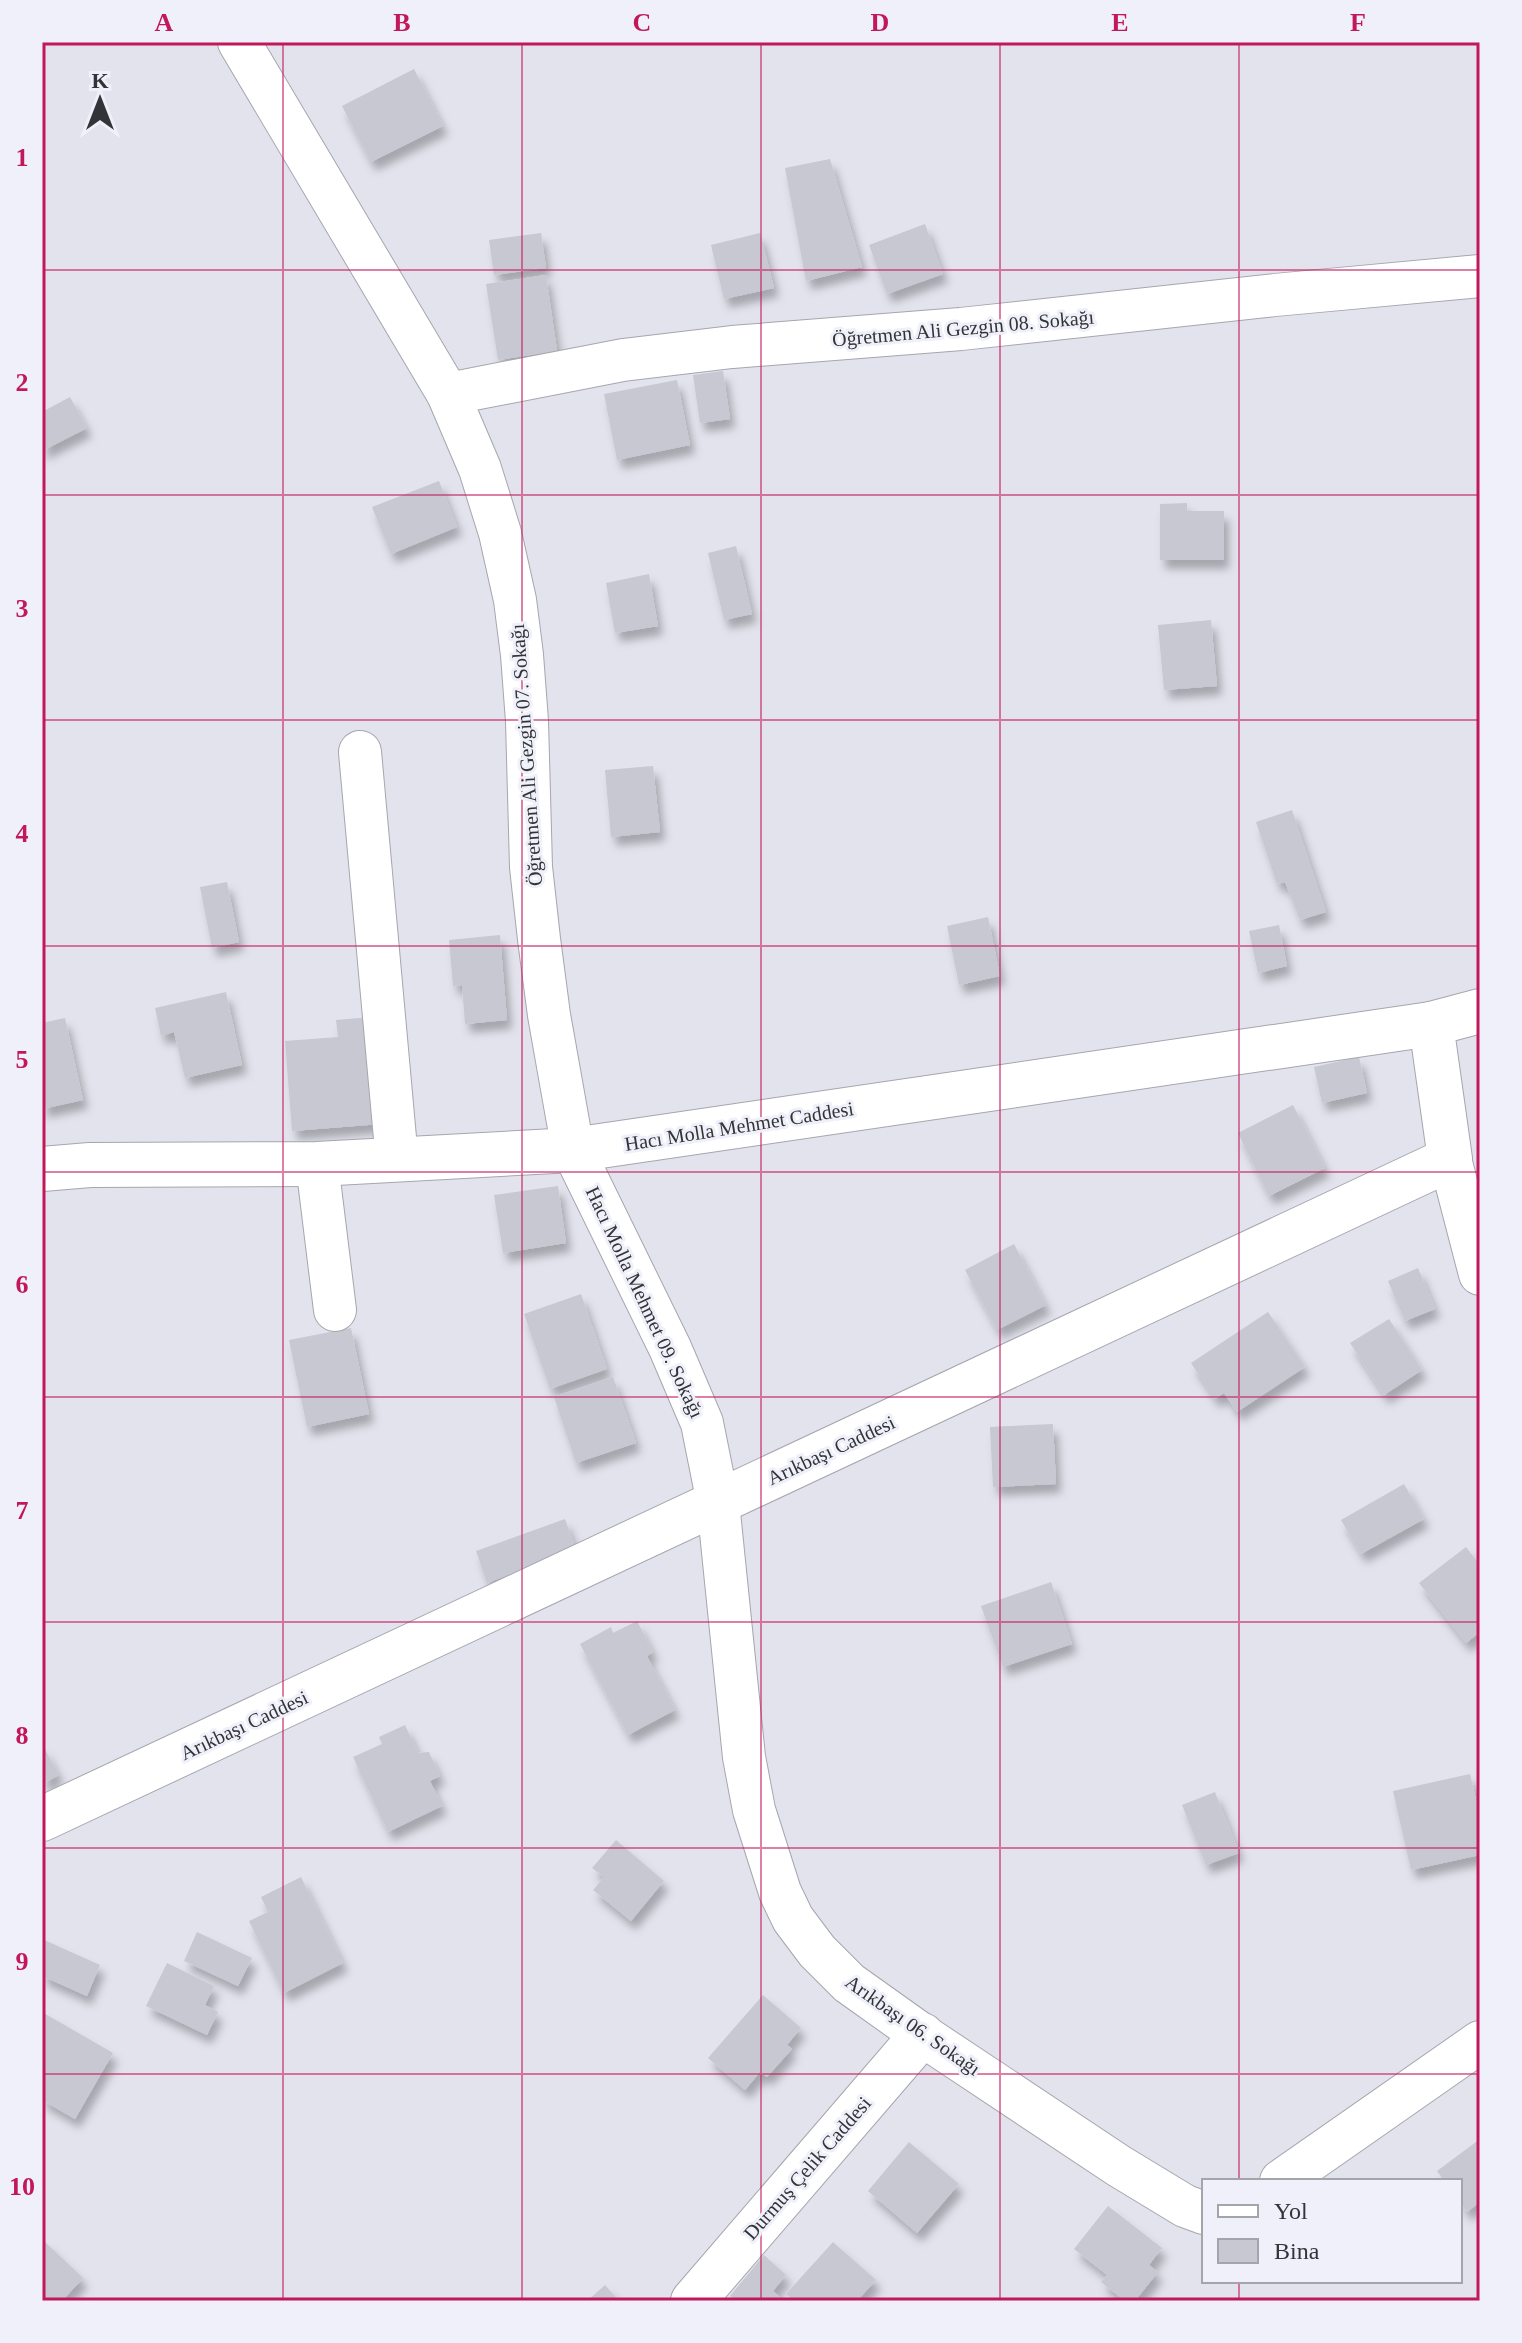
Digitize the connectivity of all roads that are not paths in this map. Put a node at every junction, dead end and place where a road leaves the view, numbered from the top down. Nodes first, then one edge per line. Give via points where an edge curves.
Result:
1 (239, 42) edge
2 (1480, 276) edge
3 (448, 394) junction
4 (360, 752) dead end
5 (1480, 1011) edge
6 (1431, 1024) junction
7 (573, 1150) junction
8 (1450, 1159) junction
9 (397, 1160) junction
10 (317, 1164) junction
11 (42, 1169) edge
12 (1480, 1274) edge
13 (335, 1310) dead end
14 (718, 1503) junction
15 (42, 1819) edge
16 (922, 2035) junction
17 (1480, 2042) edge
18 (1284, 2179) edge
19 (1202, 2212) edge
20 (693, 2301) edge

1 - 3 street, Öğretmen Ali Gezgin 07. Sokağı
2 - 3 street, Öğretmen Ali Gezgin 08. Sokağı via 732,347 623,360
3 - 7 street, Öğretmen Ali Gezgin 07. Sokağı via 480,469 515,600 527,721 534,896
4 - 9 street
5 - 6 street
6 - 7 street, Hacı Molla Mehmet Caddesi
6 - 8 street
7 - 9 street, Hacı Molla Mehmet Caddesi
7 - 14 street, Hacı Molla Mehmet 09. Sokağı via 702,1423
8 - 12 street
8 - 14 street, Arıkbaşı Caddesi
9 - 10 street, Hacı Molla Mehmet Caddesi
10 - 11 street, Hacı Molla Mehmet Caddesi
10 - 13 street
14 - 15 street, Arıkbaşı Caddesi
14 - 16 street, Arıkbaşı 06. Sokağı via 744,1757 780,1892 817,1951 849,1983
16 - 19 street, Arıkbaşı 06. Sokağı via 1119,2166
16 - 20 street, Durmuş Çelik Caddesi
17 - 18 street

